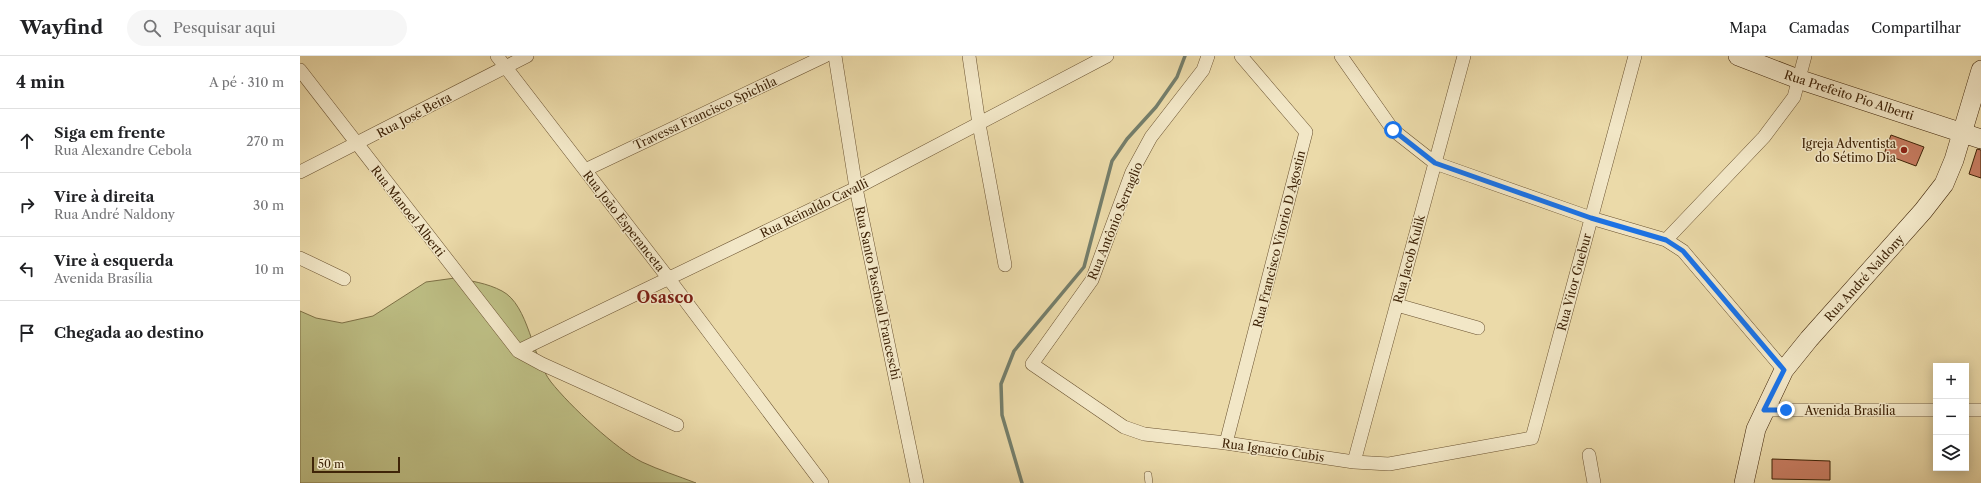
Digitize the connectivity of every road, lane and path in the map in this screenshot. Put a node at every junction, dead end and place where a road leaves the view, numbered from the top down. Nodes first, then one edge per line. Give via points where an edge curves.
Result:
1 (497, 56) edge
2 (527, 56) edge
3 (825, 56) edge
4 (835, 56) edge
5 (969, 56) edge
6 (1107, 56) edge
7 (1208, 56) edge
8 (1241, 56) edge
9 (1342, 56) edge
10 (1464, 56) edge
11 (1635, 56) edge
12 (1738, 56) edge
13 (1805, 56) edge
14 (505, 67) junction
15 (300, 70) edge
16 (1981, 70) edge
17 (1798, 79) junction
18 (979, 124) junction
19 (1961, 132) junction
20 (1981, 139) edge
21 (356, 145) junction
22 (1435, 163) junction
23 (585, 170) junction
24 (300, 172) edge
25 (856, 188) junction
26 (1591, 218) junction
27 (1666, 240) junction
28 (300, 258) edge
29 (1005, 265) dead end
30 (344, 279) dead end
31 (669, 279) junction
32 (1397, 305) junction
33 (1478, 328) dead end
34 (518, 351) junction
35 (1032, 364) joint
36 (1784, 370) junction
37 (1764, 410) junction
38 (1933, 410) edge
39 (1969, 410) edge
40 (1981, 410) edge
41 (677, 425) dead end
42 (1532, 438) joint
43 (1226, 443) junction
44 (1590, 455) dead end
45 (1354, 462) junction
46 (1148, 475) dead end
47 (822, 483) edge
48 (918, 483) edge
49 (1149, 483) edge
50 (1594, 483) edge
51 (1744, 483) edge

1 - 14 street, Rua João Esperanceta
2 - 14 street, Rua José Beira
3 - 23 street, Travessa Francisco Spichila
4 - 25 street, Rua Santo Paschoal Franceschi
5 - 18 street
6 - 18 street, Rua Reinaldo Cavalli
7 - 35 street, Rua Antônio Serraglio via 1203,70 1151,137 1132,172 1092,280
8 - 43 street, Rua Francisco Vitorio D Agostin via 1306,132
9 - 22 street via 1393,130
10 - 22 street, Rua Jacob Kulik
11 - 26 street, Rua Vitor Guebur
12 - 17 main road, Rua Prefeito Pio Alberti
13 - 17 street
14 - 21 street, Rua José Beira
14 - 23 street, Rua João Esperanceta
15 - 21 street, Rua Manoel Alberti
16 - 19 main road, Rua André Naldony
17 - 19 main road, Rua Prefeito Pio Alberti
17 - 27 street via 1794,97 1764,137
18 - 25 street, Rua Reinaldo Cavalli
18 - 29 street
19 - 20 main road, Rua Prefeito Pio Alberti
19 - 36 main road, Rua André Naldony via 1954,160 1944,184
21 - 24 street, Rua José Beira
21 - 34 street, Rua Manoel Alberti
22 - 26 street
22 - 32 street, Rua Jacob Kulik
23 - 31 street, Rua João Esperanceta
25 - 31 street, Rua Reinaldo Cavalli
25 - 48 street, Rua Santo Paschoal Franceschi
26 - 27 street
26 - 42 street, Rua Vitor Guebur
27 - 36 street via 1683,251
28 - 30 street
31 - 34 street, Rua Reinaldo Cavalli
31 - 47 street, Rua João Esperanceta
32 - 33 street
32 - 45 street, Rua Jacob Kulik
34 - 41 street
35 - 43 street, Rua Ignacio Cubis via 1124,427 1144,434
36 - 37 main road, Rua André Naldony
37 - 38 street, Avenida Brasília
37 - 51 main road, Rua André Naldony via 1756,429
39 - 40 street
42 - 45 street, Rua Ignacio Cubis via 1389,464
43 - 45 street, Rua Ignacio Cubis
44 - 50 street
46 - 49 lane

